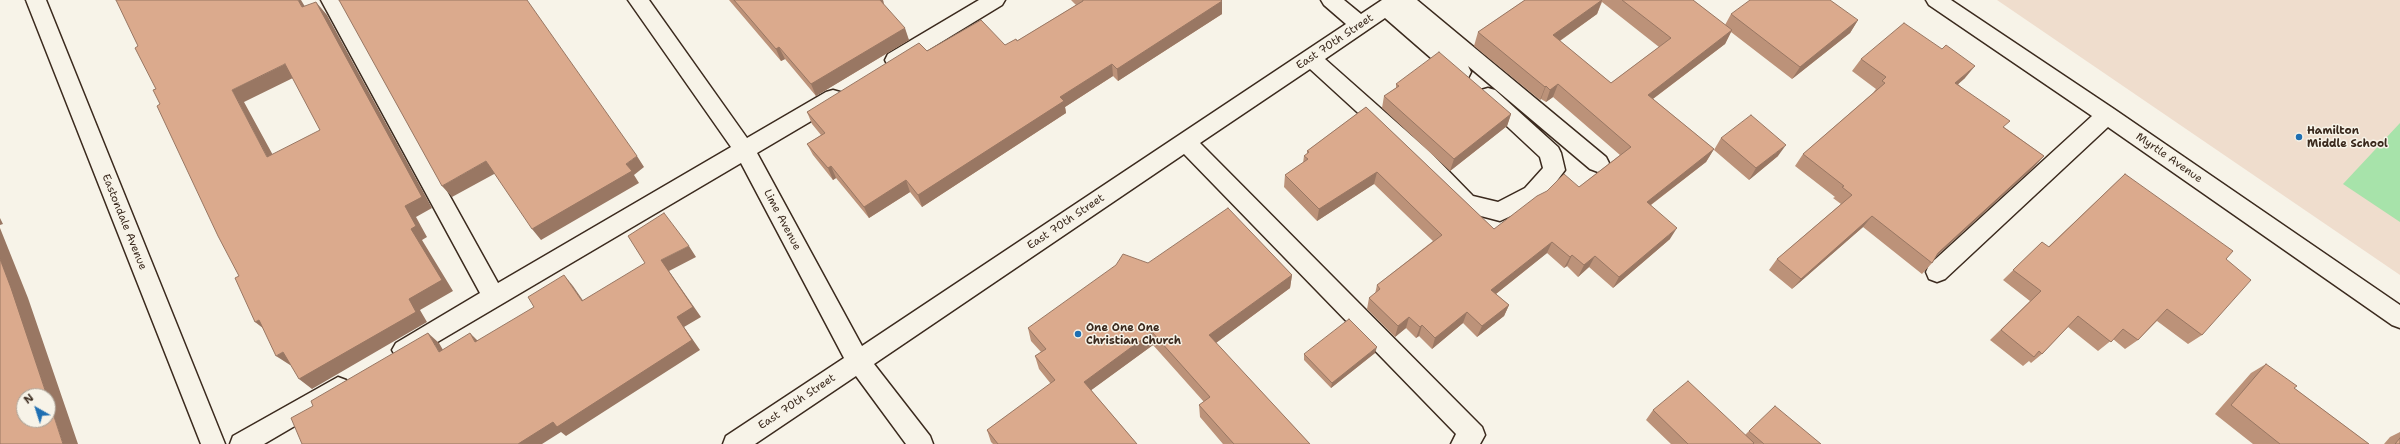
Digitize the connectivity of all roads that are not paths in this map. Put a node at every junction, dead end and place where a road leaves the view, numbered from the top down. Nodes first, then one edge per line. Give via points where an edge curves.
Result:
1 (36, 0) edge
2 (330, 0) edge
3 (638, 0) edge
4 (995, 0) edge
5 (1331, 0) edge
6 (1936, 0) edge
7 (1395, 2) edge
8 (1360, 25) junction
9 (1311, 58) junction
10 (880, 69) edge
11 (853, 86) edge
12 (2108, 115) junction
13 (1185, 142) junction
14 (745, 151) junction
15 (1598, 163) dead end
16 (1937, 272) edge
17 (494, 297) junction
18 (2400, 318) edge
19 (385, 360) edge
20 (858, 361) junction
21 (358, 376) edge
22 (213, 444) edge
23 (242, 444) edge
24 (735, 444) edge
25 (921, 444) edge
26 (1463, 444) edge

1 - 22 street, Eastondale Avenue
2 - 17 street
3 - 14 street, Lime Avenue
4 - 10 street
5 - 8 street
6 - 12 street, Myrtle Avenue
7 - 8 street, East 70th Street
7 - 9 street via 1550,153 1554,170 1533,195 1500,212 1466,203 1422,158
7 - 15 street
8 - 9 street, East 70th Street
9 - 13 street, East 70th Street
11 - 14 street
12 - 16 street
12 - 18 street, Myrtle Avenue
13 - 20 street, East 70th Street
13 - 26 street via 1473,435
14 - 17 street
14 - 20 street, Lime Avenue
17 - 19 street
20 - 24 street, East 70th Street
20 - 25 street, Lime Avenue
21 - 23 street

